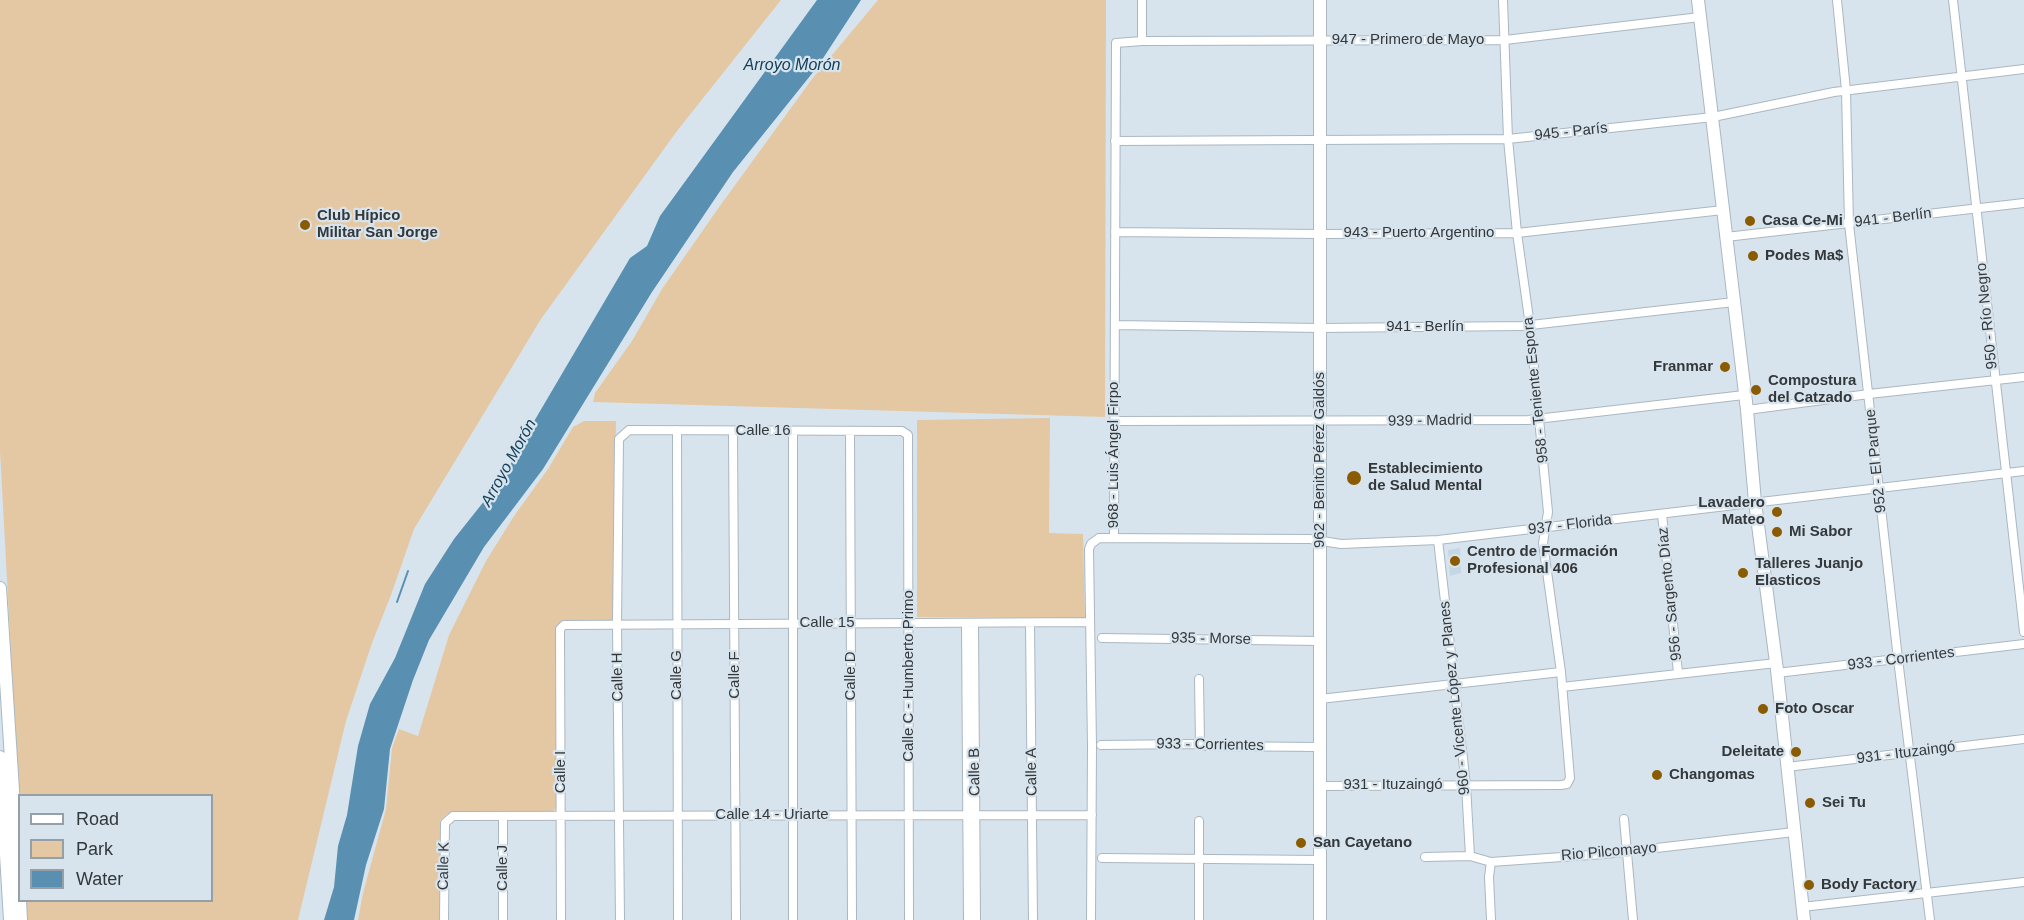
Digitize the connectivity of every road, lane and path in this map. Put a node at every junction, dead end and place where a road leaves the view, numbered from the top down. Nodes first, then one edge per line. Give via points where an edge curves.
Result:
1 (1142, 0) edge
2 (1320, 0) edge
3 (1503, 0) edge
4 (1698, 0) edge
5 (1837, 0) edge
6 (1953, 0) edge
7 (1700, 17) junction
8 (1505, 40) junction
9 (1142, 41) junction
10 (1320, 41) junction
11 (1116, 43) joint
12 (2024, 69) edge
13 (1961, 77) junction
14 (1846, 90) junction
15 (1713, 117) junction
16 (1508, 139) junction
17 (1320, 140) junction
18 (1114, 141) junction
19 (2024, 203) edge
20 (1975, 208) junction
21 (1723, 210) junction
22 (1849, 224) junction
23 (1115, 232) junction
24 (1517, 233) junction
25 (1320, 234) junction
26 (1726, 237) junction
27 (1734, 302) junction
28 (1115, 325) junction
29 (1530, 326) junction
30 (1320, 328) junction
31 (2024, 378) edge
32 (1994, 381) junction
33 (1869, 394) junction
34 (1744, 395) junction
35 (1747, 410) junction
36 (1539, 418) junction
37 (1114, 421) junction
38 (1320, 422) junction
39 (677, 430) junction
40 (733, 431) junction
41 (793, 431) junction
42 (850, 432) junction
43 (906, 432) joint
44 (621, 435) joint
45 (2024, 471) edge
46 (2006, 473) junction
47 (1880, 489) junction
48 (1755, 502) junction
49 (1662, 514) junction
50 (1546, 528) junction
51 (1114, 538) junction
52 (1438, 540) junction
53 (1320, 542) junction
54 (0, 588) edge
55 (908, 622) junction
56 (1089, 622) junction
57 (794, 623) junction
58 (851, 623) junction
59 (970, 623) junction
60 (1030, 623) junction
61 (617, 624) junction
62 (676, 624) junction
63 (735, 624) junction
64 (564, 625) joint
65 (2024, 632) edge
66 (1102, 638) dead end
67 (1320, 641) junction
68 (2024, 644) edge
69 (1898, 659) junction
70 (1777, 668) junction
71 (1561, 672) junction
72 (1678, 673) junction
73 (1199, 679) dead end
74 (1453, 684) junction
75 (1562, 687) junction
76 (1320, 699) junction
77 (2024, 739) edge
78 (1101, 745) dead end
79 (1200, 745) junction
80 (1320, 747) junction
81 (1910, 753) junction
82 (0, 757) edge
83 (1787, 767) junction
84 (1570, 778) joint
85 (1466, 785) junction
86 (1320, 786) junction
87 (851, 814) junction
88 (909, 814) junction
89 (1032, 814) junction
90 (972, 815) junction
91 (1092, 815) junction
92 (453, 816) joint
93 (503, 816) junction
94 (619, 816) junction
95 (677, 816) junction
96 (735, 816) junction
97 (793, 816) junction
98 (561, 817) junction
99 (1624, 819) dead end
100 (1199, 821) dead end
101 (1794, 832) junction
102 (1627, 852) junction
103 (1470, 856) junction
104 (1425, 857) dead end
105 (1102, 858) dead end
106 (1200, 860) junction
107 (1320, 861) junction
108 (1491, 862) junction
109 (18, 868) edge
110 (2024, 882) edge
111 (1926, 893) junction
112 (20, 902) edge
113 (1803, 914) edge
114 (10, 920) edge
115 (21, 920) edge
116 (444, 920) edge
117 (503, 920) edge
118 (561, 920) edge
119 (620, 920) edge
120 (678, 920) edge
121 (736, 920) edge
122 (793, 920) edge
123 (852, 920) edge
124 (909, 920) edge
125 (968, 920) edge
126 (976, 920) edge
127 (1033, 920) edge
128 (1091, 920) edge
129 (1199, 920) edge
130 (1320, 920) edge
131 (1491, 920) edge
132 (1633, 920) edge
133 (1930, 920) edge

1 - 9 street
2 - 10 main road, 962 - Benito Pérez Galdós
3 - 8 street, 958 - Teniente Espora
4 - 7 main road
5 - 14 street, 952 - El Parque
6 - 13 street, 950 - Río Negro
7 - 8 street, 947 - Primero de Mayo
7 - 15 main road
8 - 10 street, 947 - Primero de Mayo
8 - 16 street, 958 - Teniente Espora
9 - 10 street, 947 - Primero de Mayo
9 - 11 street, 947 - Primero de Mayo
10 - 17 main road, 962 - Benito Pérez Galdós
11 - 18 street, 968 - Luis Ángel Firpo
12 - 13 street, 945 - París
13 - 14 street, 945 - París
13 - 20 street, 950 - Río Negro
14 - 15 street, 945 - París
14 - 22 street, 952 - El Parque
15 - 16 street, 945 - París
15 - 21 main road
16 - 17 street, 945 - París
16 - 24 street, 958 - Teniente Espora
17 - 18 street, 945 - París
17 - 25 main road, 962 - Benito Pérez Galdós
18 - 23 street, 968 - Luis Ángel Firpo
19 - 20 street, 941 - Berlín
20 - 22 street, 941 - Berlín
20 - 32 street, 950 - Río Negro
21 - 24 street, 943 - Puerto Argentino
21 - 26 main road
22 - 26 street, 941 - Berlín
22 - 33 street, 952 - El Parque
23 - 25 street, 943 - Puerto Argentino
23 - 28 street, 968 - Luis Ángel Firpo
24 - 25 street, 943 - Puerto Argentino
24 - 29 street, 958 - Teniente Espora
25 - 30 main road, 962 - Benito Pérez Galdós
26 - 27 main road
27 - 29 street, 941 - Berlín
27 - 34 main road
28 - 30 street, 941 - Berlín
28 - 37 street, 968 - Luis Ángel Firpo
29 - 30 street, 941 - Berlín
29 - 36 street, 958 - Teniente Espora
30 - 38 main road, 962 - Benito Pérez Galdós
31 - 32 street
32 - 33 street
32 - 46 street, 950 - Río Negro
33 - 35 street
33 - 47 street, 952 - El Parque
34 - 35 main road
34 - 36 street, 939 - Madrid
35 - 48 main road
36 - 38 street, 939 - Madrid
36 - 50 street, 958 - Teniente Espora via 1548,512
37 - 38 street, 939 - Madrid
37 - 51 street, 968 - Luis Ángel Firpo
38 - 53 main road, 962 - Benito Pérez Galdós
39 - 40 street, Calle 16
39 - 44 street, Calle 16 via 628,430
39 - 62 street, Calle G
40 - 41 street, Calle 16
40 - 63 street, Calle F
41 - 42 street, Calle 16
41 - 57 street
42 - 43 street, Calle 16
42 - 58 street, Calle D
43 - 55 street, Calle C - Humberto Primo
44 - 61 street, Calle H
45 - 46 street, 937 - Florida
46 - 47 street, 937 - Florida
46 - 65 street, 950 - Río Negro
47 - 48 street, 937 - Florida
47 - 69 street, 952 - El Parque
48 - 49 street, 937 - Florida
48 - 70 main road
49 - 50 street, 937 - Florida
49 - 72 street, 956 - Sargento Díaz
50 - 52 street, 937 - Florida
50 - 71 street, 958 - Teniente Espora via 1543,543
51 - 53 street, 937 - Florida
51 - 56 street, 968 - Luis Ángel Firpo via 1099,538 1089,549
52 - 53 street, 937 - Florida
52 - 74 street, 960 - Vicente López y Planes
53 - 67 main road, 962 - Benito Pérez Galdós
54 - 109 main road
55 - 58 street, Calle 15
55 - 59 street, Calle 15
55 - 88 street, Calle C - Humberto Primo
56 - 60 street, Calle 15
56 - 91 street, 968 - Luis Ángel Firpo
57 - 58 street, Calle 15
57 - 63 street, Calle 15
57 - 97 street
58 - 87 street, Calle D
59 - 60 street, Calle 15
59 - 90 street, Calle B
60 - 89 street, Calle A
61 - 62 street, Calle 15
61 - 64 street, Calle 15
61 - 94 street, Calle H
62 - 63 street, Calle 15
62 - 95 street, Calle G
63 - 96 street, Calle F
64 - 98 street, Calle I via 560,629
66 - 67 street, 935 - Morse
67 - 76 main road, 962 - Benito Pérez Galdós
68 - 69 street, 933 - Corrientes
69 - 70 street, 933 - Corrientes
69 - 81 street, 952 - El Parque
70 - 72 street, 933 - Corrientes
70 - 83 main road
71 - 74 street
71 - 75 street, 958 - Teniente Espora
72 - 75 street, 933 - Corrientes
73 - 79 street
74 - 76 street
74 - 85 street, 960 - Vicente López y Planes
75 - 84 street, 958 - Teniente Espora
76 - 80 main road, 962 - Benito Pérez Galdós
77 - 81 street, 931 - Ituzaingó
78 - 79 street, 933 - Corrientes
79 - 80 street, 933 - Corrientes
80 - 86 main road, 962 - Benito Pérez Galdós
81 - 83 street, 931 - Ituzaingó
81 - 111 street, 952 - El Parque
82 - 114 main road
83 - 101 main road
84 - 85 street, 931 - Ituzaingó via 1561,785
85 - 86 street, 931 - Ituzaingó
85 - 103 street, 960 - Vicente López y Planes
86 - 107 main road, 962 - Benito Pérez Galdós
87 - 88 street, Calle 14 - Uriarte
87 - 97 street, Calle 14 - Uriarte
87 - 123 street, Calle D
88 - 90 street, Calle 14 - Uriarte
88 - 124 street, Calle C - Humberto Primo
89 - 90 street, Calle 14 - Uriarte
89 - 91 street, Calle 14 - Uriarte
89 - 127 street, Calle A
90 - 125 street, Calle B
90 - 126 street, Calle B
91 - 128 street, 968 - Luis Ángel Firpo
92 - 93 street, Calle 14 - Uriarte
92 - 116 street, Calle K via 445,823
93 - 98 street, Calle 14 - Uriarte
93 - 117 street, Calle J
94 - 95 street, Calle 14 - Uriarte
94 - 98 street, Calle 14 - Uriarte
94 - 119 street, Calle H
95 - 96 street, Calle 14 - Uriarte
95 - 120 street, Calle G
96 - 97 street, Calle 14 - Uriarte
96 - 121 street, Calle F
97 - 122 street
98 - 118 street, Calle I
99 - 102 street
100 - 106 street
101 - 102 street, Rio Pilcomayo
101 - 113 main road
102 - 108 street, Rio Pilcomayo
102 - 132 street
103 - 104 street, Rio Pilcomayo
103 - 108 street, Rio Pilcomayo
105 - 106 street
106 - 107 street
106 - 129 street
107 - 130 main road, 962 - Benito Pérez Galdós
108 - 131 street
110 - 111 street
111 - 113 street
111 - 133 street, 952 - El Parque
112 - 115 main road

